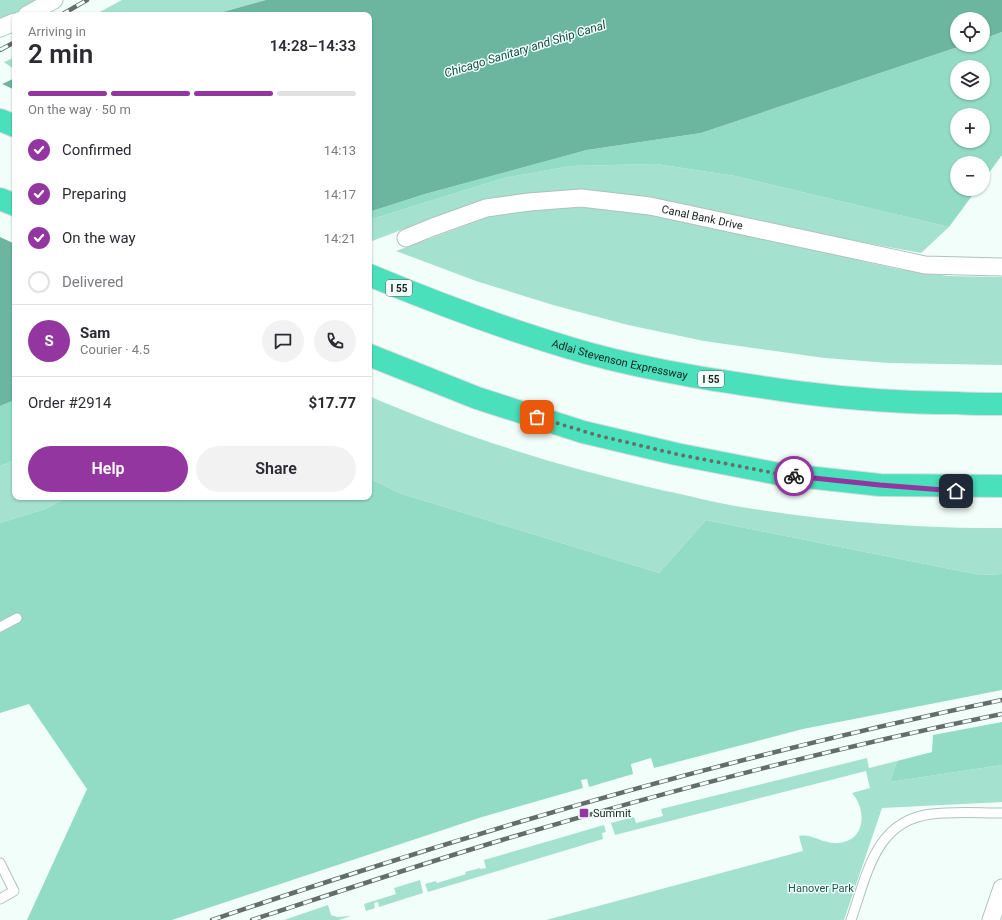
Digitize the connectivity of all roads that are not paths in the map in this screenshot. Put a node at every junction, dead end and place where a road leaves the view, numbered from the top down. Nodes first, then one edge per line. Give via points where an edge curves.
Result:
1 (54, 0) edge
2 (32, 12) edge
3 (12, 23) edge
4 (0, 28) edge
5 (0, 120) edge
6 (12, 125) edge
7 (0, 199) edge
8 (12, 205) edge
9 (406, 238) dead end
10 (1002, 267) edge
11 (372, 276) edge
12 (372, 356) edge
13 (1002, 404) edge
14 (880, 485) junction
15 (1002, 486) edge
16 (1002, 494) edge
17 (17, 618) dead end
18 (0, 627) edge
19 (1002, 813) edge
20 (0, 863) edge
21 (1002, 888) edge
22 (0, 899) edge
23 (851, 920) edge
24 (991, 920) edge

1 - 2 street
3 - 4 street
5 - 6 highway
7 - 8 highway
9 - 10 street, Canal Bank Drive via 486,208 581,198 650,206 925,265
11 - 13 highway, Adlai Stevenson Expressway / I 55 via 500,327 581,351 660,370 834,397 914,403
12 - 14 highway via 477,398 583,432 676,454 779,474
14 - 15 highway
14 - 16 highway
17 - 18 lane
19 - 23 lane via 931,814 911,819 895,827 876,851
20 - 22 lane via 14,891
21 - 24 street

